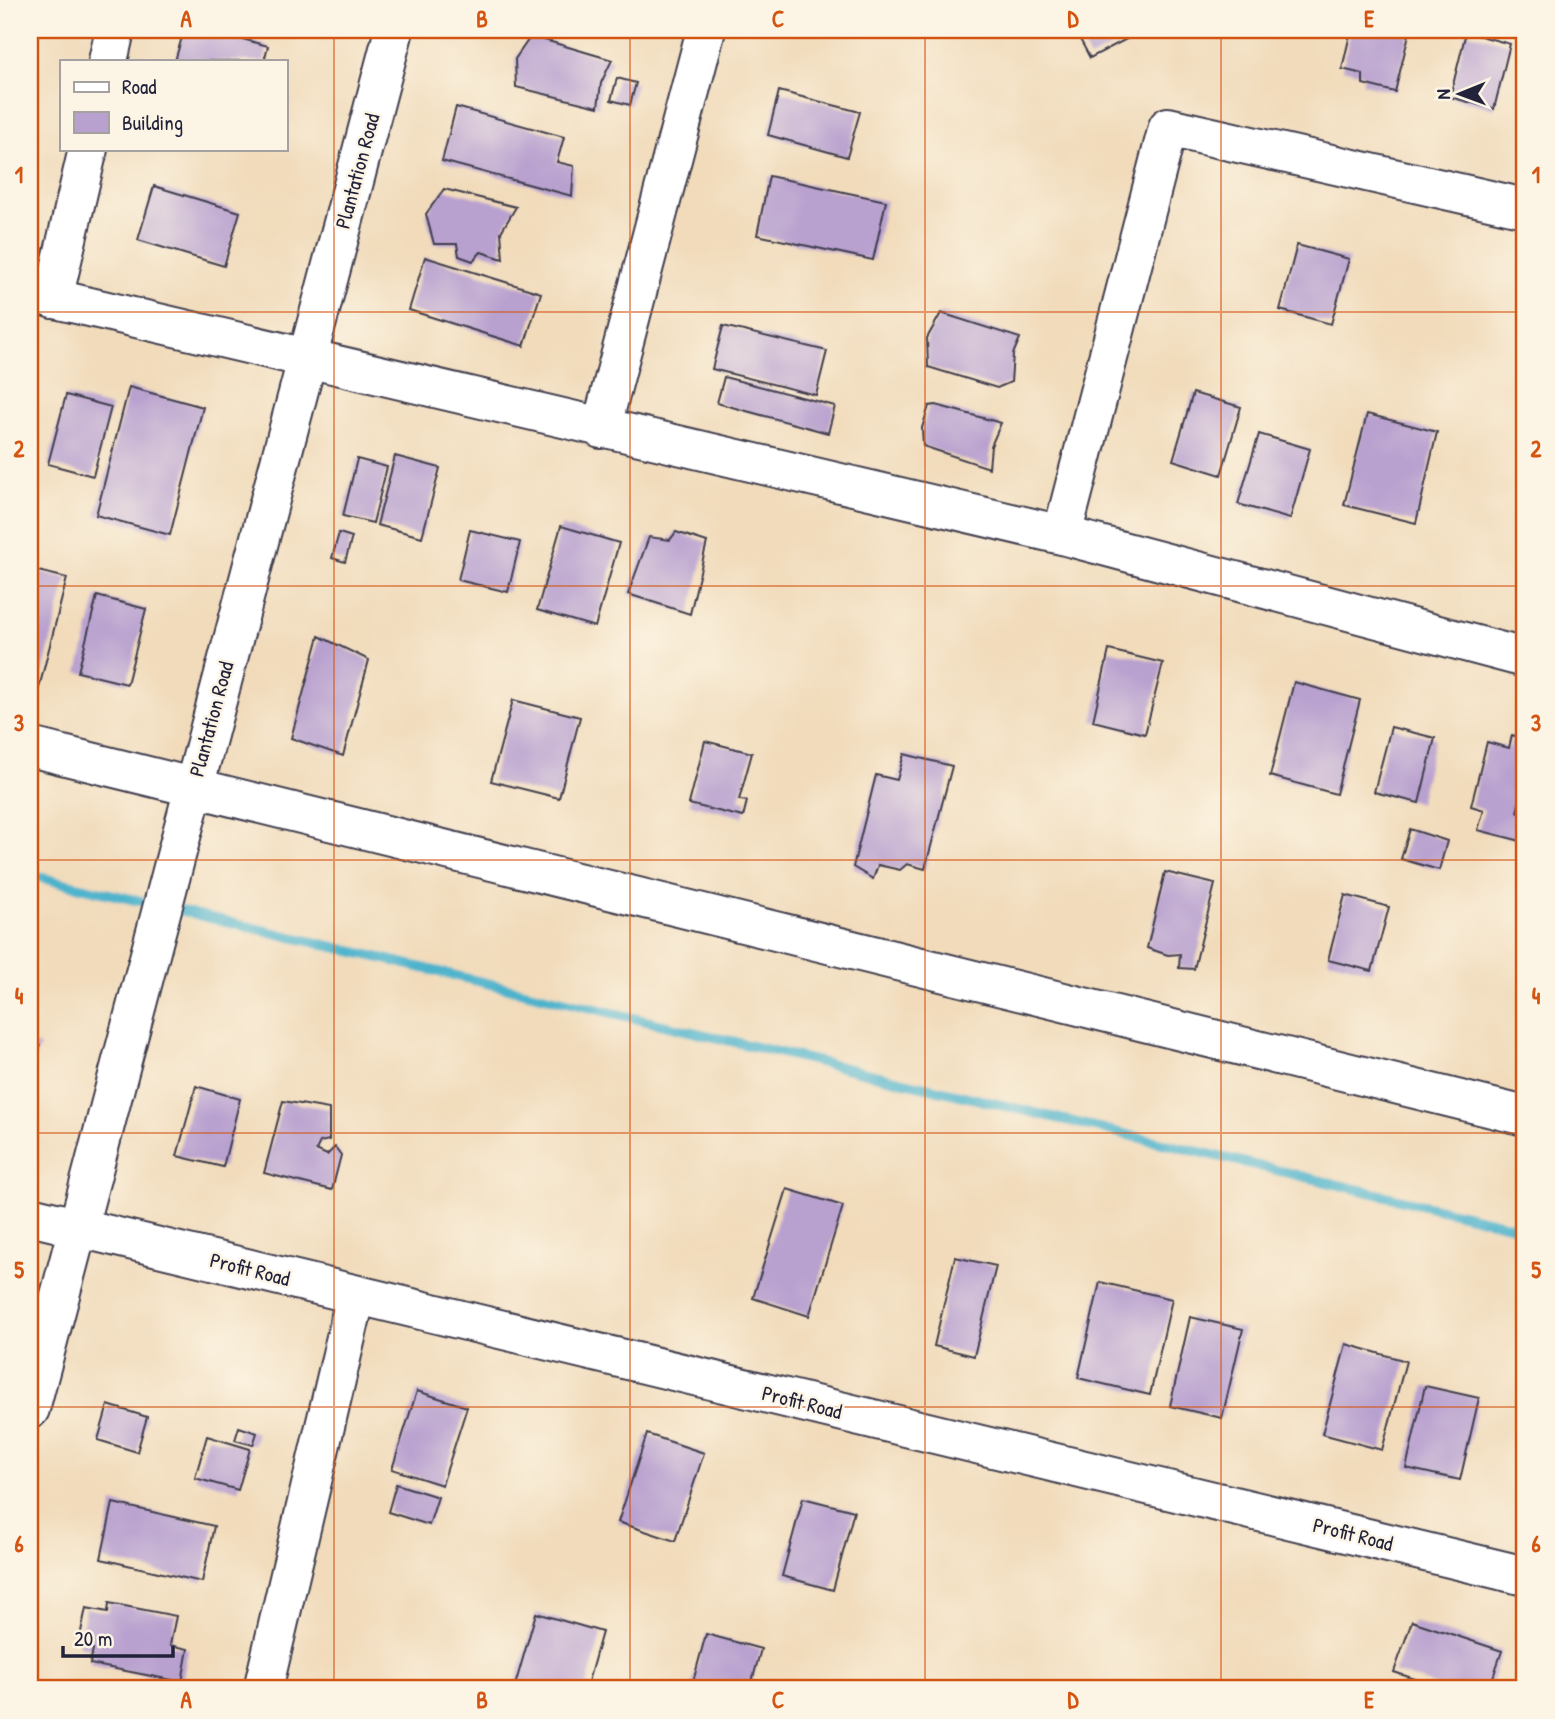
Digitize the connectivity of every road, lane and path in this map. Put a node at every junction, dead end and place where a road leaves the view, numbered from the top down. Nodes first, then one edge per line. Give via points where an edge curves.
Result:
1 (115, 30) edge
2 (394, 30) edge
3 (706, 30) edge
4 (108, 60) edge
5 (88, 150) edge
6 (1525, 208) edge
7 (42, 296) edge
8 (306, 360) junction
9 (601, 429) junction
10 (1062, 536) junction
11 (1525, 658) edge
12 (30, 747) edge
13 (194, 785) junction
14 (1525, 1116) edge
15 (30, 1216) edge
16 (78, 1227) junction
17 (356, 1294) junction
18 (30, 1409) edge
19 (1525, 1576) edge
20 (263, 1689) edge

1 - 4 street
2 - 8 street, Plantation Road
3 - 9 street
5 - 7 street
6 - 10 street via 1168,127
7 - 8 street
8 - 9 street
8 - 13 street, Plantation Road
9 - 10 street
10 - 11 street
12 - 13 street
13 - 14 street
13 - 16 street, Plantation Road
15 - 16 street, Profit Road
16 - 17 street, Profit Road
16 - 18 street, Plantation Road
17 - 19 street, Profit Road
17 - 20 street

